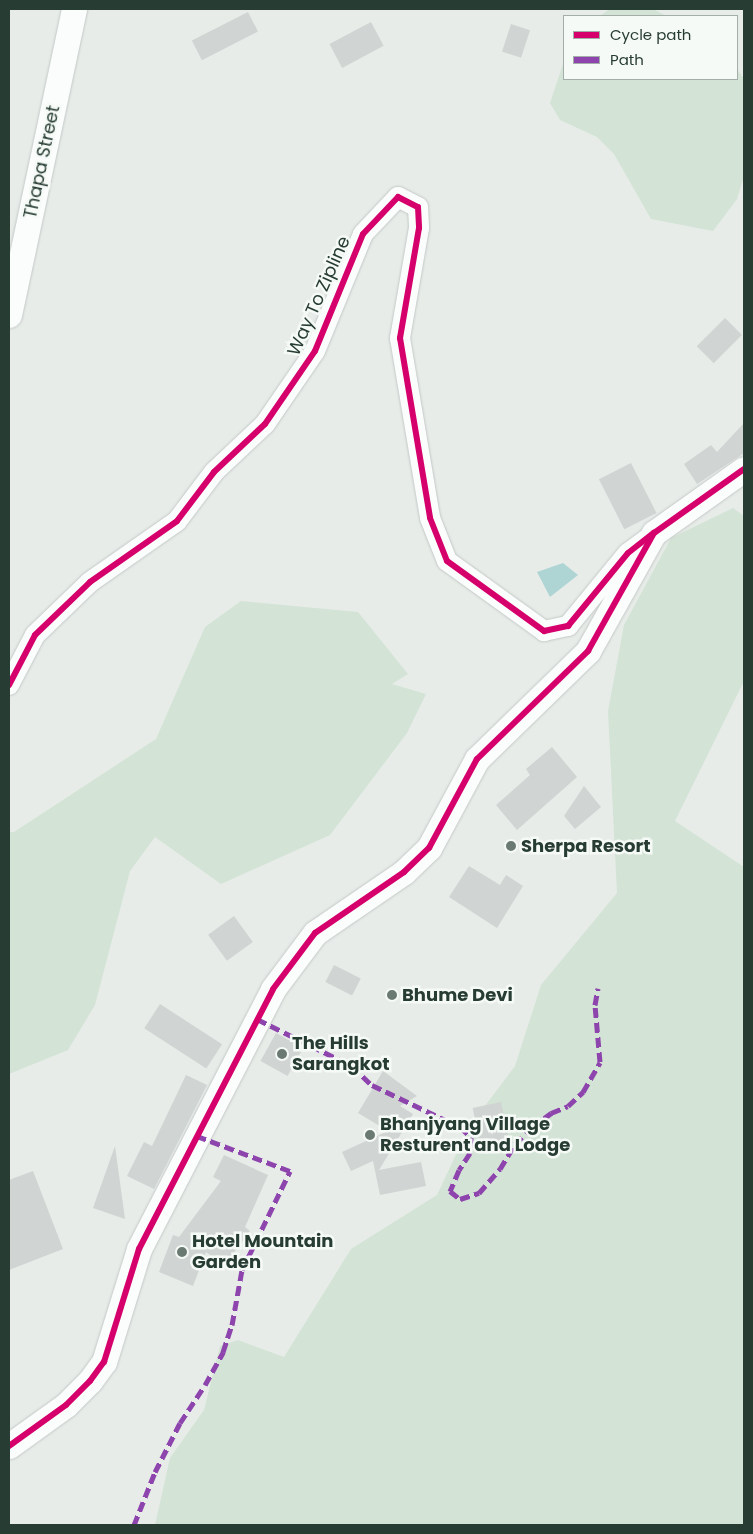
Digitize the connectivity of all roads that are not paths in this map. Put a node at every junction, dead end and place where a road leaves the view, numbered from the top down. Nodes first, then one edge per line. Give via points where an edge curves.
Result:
1 (74, 9) edge
2 (9, 315) edge
3 (744, 468) edge
4 (654, 533) junction
5 (9, 685) edge
6 (9, 1446) edge

1 - 2 street, Thapa Street
3 - 4 street
4 - 5 street, Way To Zipline via 628,553 568,626 544,631 447,561 430,518 400,338 419,228 418,207 398,197 363,234 315,351 265,424 214,472 177,521 90,582 35,635
4 - 6 street via 588,651 477,759 429,848 404,872 315,933 273,989 139,1249 104,1362 66,1405

